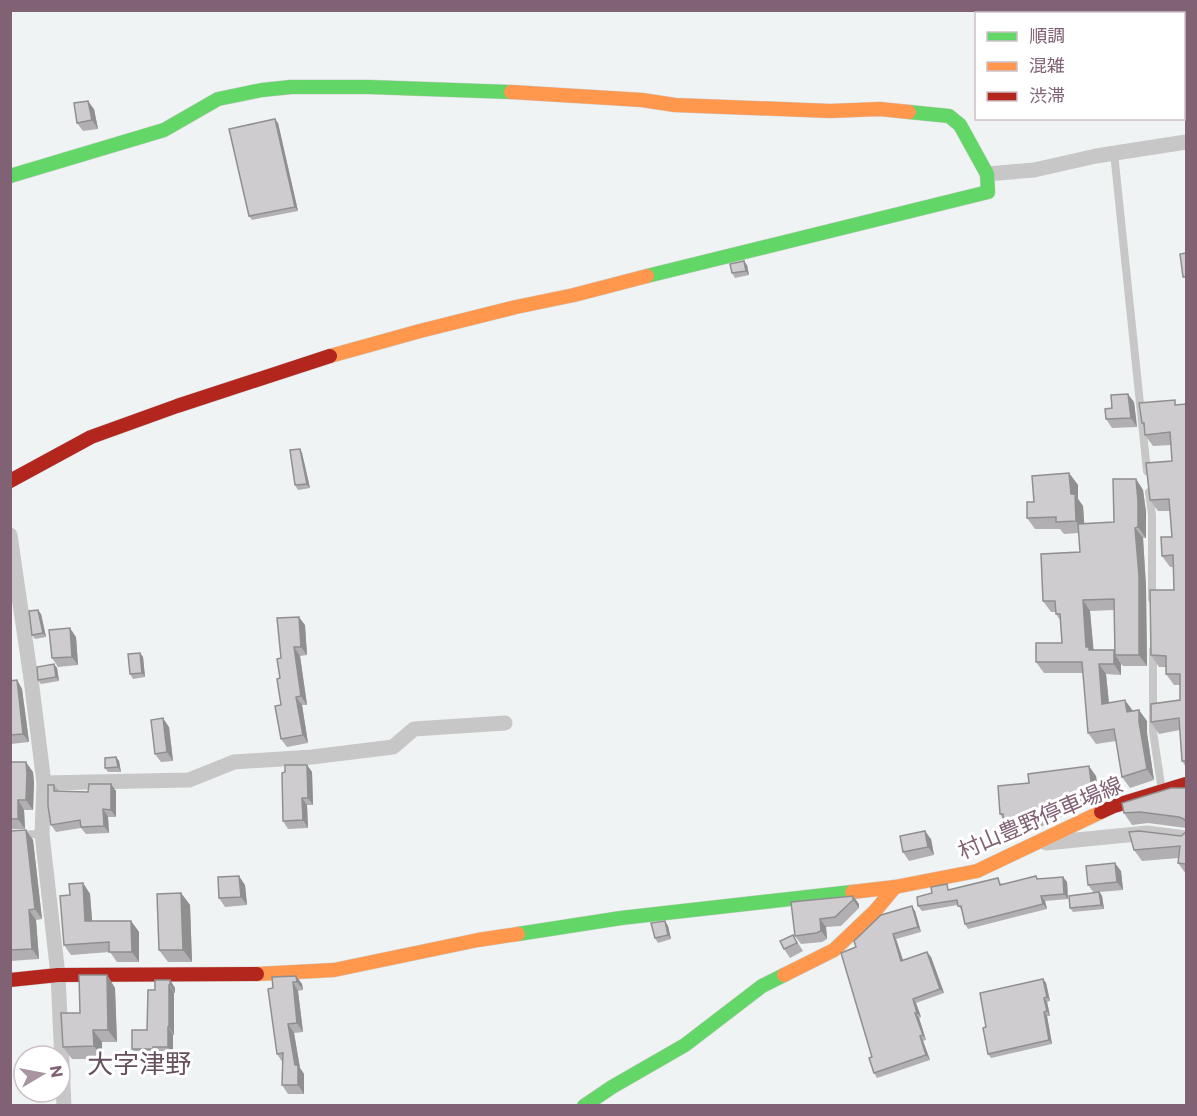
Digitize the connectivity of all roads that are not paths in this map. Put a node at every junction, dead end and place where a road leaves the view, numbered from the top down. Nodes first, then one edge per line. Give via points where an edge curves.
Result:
1 (1186, 142) edge
2 (1114, 153) junction
3 (987, 174) junction
4 (10, 176) edge
5 (10, 481) edge
6 (10, 535) edge
7 (1152, 606) edge
8 (1153, 641) edge
9 (505, 723) dead end
10 (44, 783) junction
11 (1186, 784) edge
12 (1162, 791) junction
13 (42, 834) junction
14 (10, 835) edge
15 (1186, 838) edge
16 (1033, 844) junction
17 (895, 887) junction
18 (58, 975) junction
19 (10, 980) edge
20 (64, 1106) edge
21 (585, 1106) edge

1 - 2 street
2 - 3 street via 1034,170
2 - 7 lane via 1152,515
3 - 4 street via 960,125 949,116 880,109 675,105 484,91 291,87 218,99 164,130
3 - 5 street via 988,192 340,352 91,437
6 - 10 street
8 - 12 lane via 1154,732
9 - 10 street via 414,729 393,747 234,762 189,780
10 - 13 street
11 - 12 street, 村山豊野停車場線
12 - 16 street, 村山豊野停車場線 via 1114,806
13 - 14 lane
13 - 18 street
15 - 16 street via 1147,833
16 - 17 street, 村山豊野停車場線 via 977,871
17 - 18 street, 村山豊野停車場線 via 621,918 478,940 334,970 241,975
17 - 21 street via 834,950 762,986 685,1045
18 - 19 street, 村山豊野停車場線
18 - 20 street

